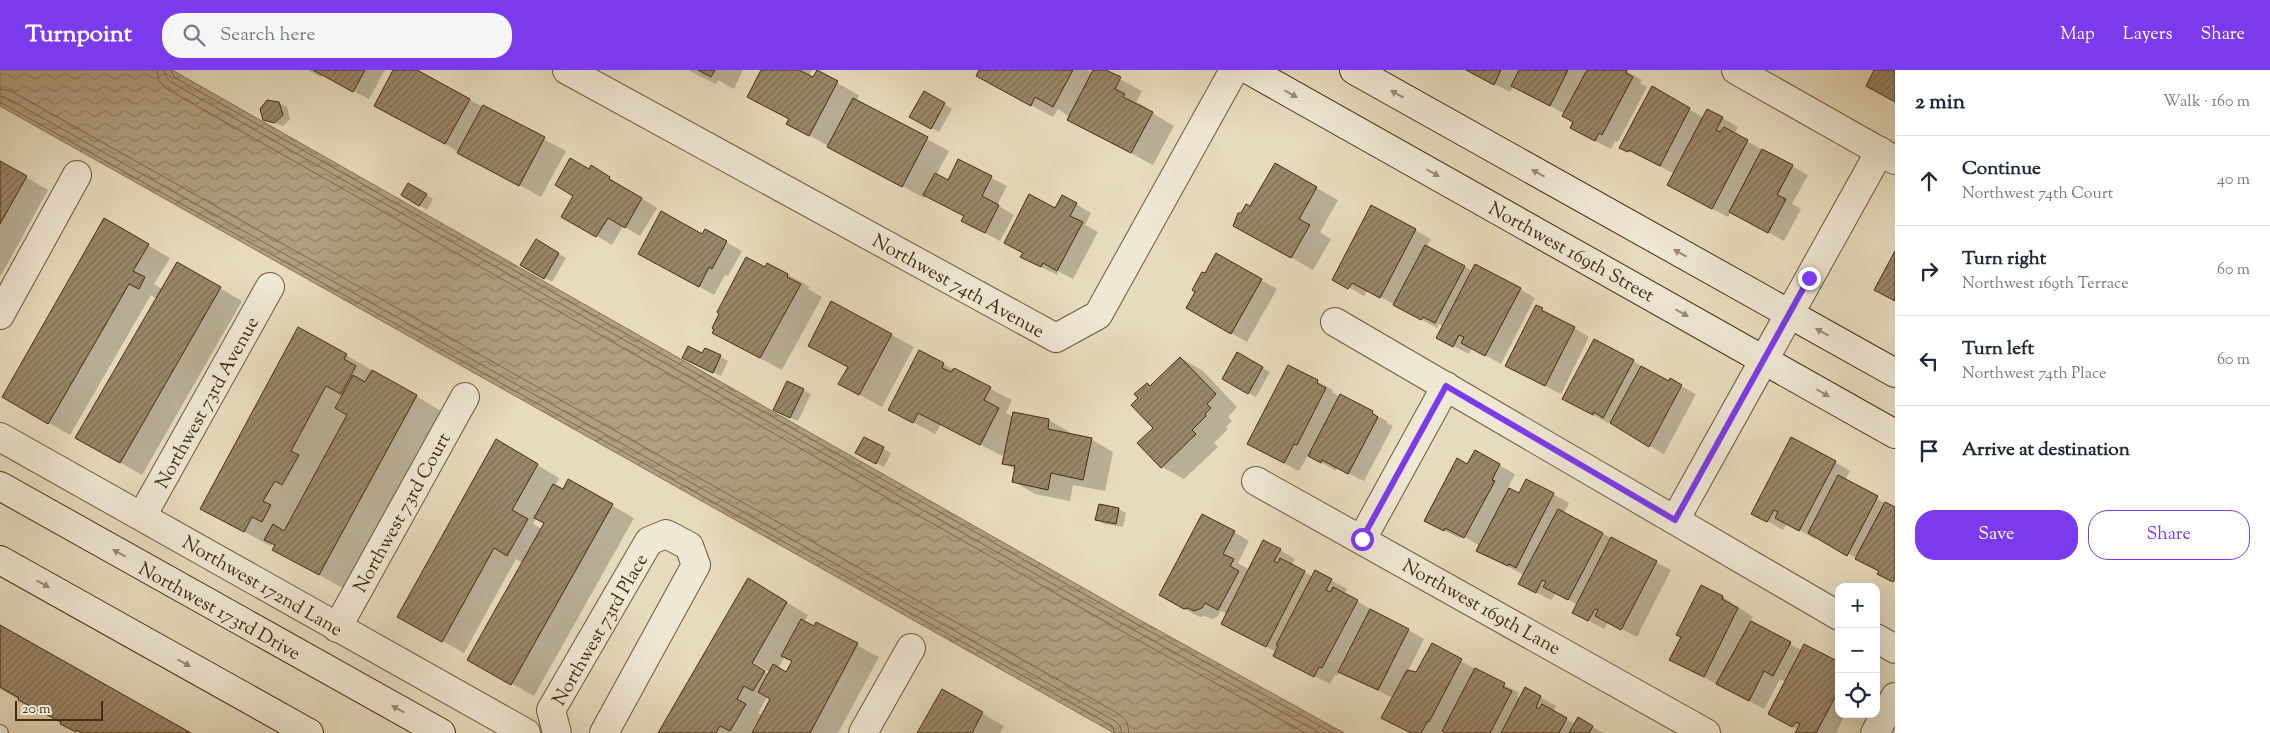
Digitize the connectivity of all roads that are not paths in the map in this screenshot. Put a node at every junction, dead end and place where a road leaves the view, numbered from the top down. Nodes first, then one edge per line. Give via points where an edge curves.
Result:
1 (567, 70) edge
2 (1234, 70) edge
3 (1249, 70) edge
4 (1354, 70) edge
5 (1736, 70) edge
6 (1887, 156) edge
7 (77, 175) dead end
8 (270, 287) dead end
9 (1790, 314) junction
10 (0, 315) edge
11 (1335, 322) dead end
12 (1765, 359) junction
13 (1895, 373) edge
14 (1446, 386) junction
15 (465, 397) dead end
16 (1895, 434) edge
17 (0, 437) edge
18 (1256, 481) dead end
19 (0, 486) edge
20 (142, 516) junction
21 (1675, 520) junction
22 (1362, 539) junction
23 (0, 560) edge
24 (1835, 614) edge
25 (337, 628) junction
26 (1880, 640) edge
27 (911, 648) dead end
28 (1895, 648) edge
29 (1895, 697) edge
30 (308, 733) edge
31 (441, 733) edge
32 (526, 733) edge
33 (556, 733) edge
34 (604, 733) edge
35 (863, 733) edge
36 (1706, 733) edge
37 (1875, 733) edge

1 - 2 street, Northwest 74th Avenue via 1056,338 1098,315
3 -> 12 street, Northwest 169th Street
9 -> 4 street
5 - 6 street
6 - 9 street
7 - 10 street
8 - 20 street, Northwest 73rd Avenue
9 - 12 street
13 -> 9 street
11 - 14 street
12 -> 16 street, Northwest 169th Street
12 - 21 street
14 - 21 street
14 - 22 street
15 - 25 street, Northwest 73rd Court
17 - 20 street, Northwest 172nd Lane
18 - 22 street, Northwest 169th Lane
31 -> 19 street, Northwest 173rd Drive
20 - 25 street, Northwest 172nd Lane
21 - 24 street
22 - 36 street, Northwest 169th Lane
23 -> 30 street
25 - 32 street, Northwest 172nd Lane
26 - 28 street
27 - 35 street
29 - 37 street
33 - 34 street, Northwest 73rd Place via 552,710 648,542 666,534 689,546 696,565

